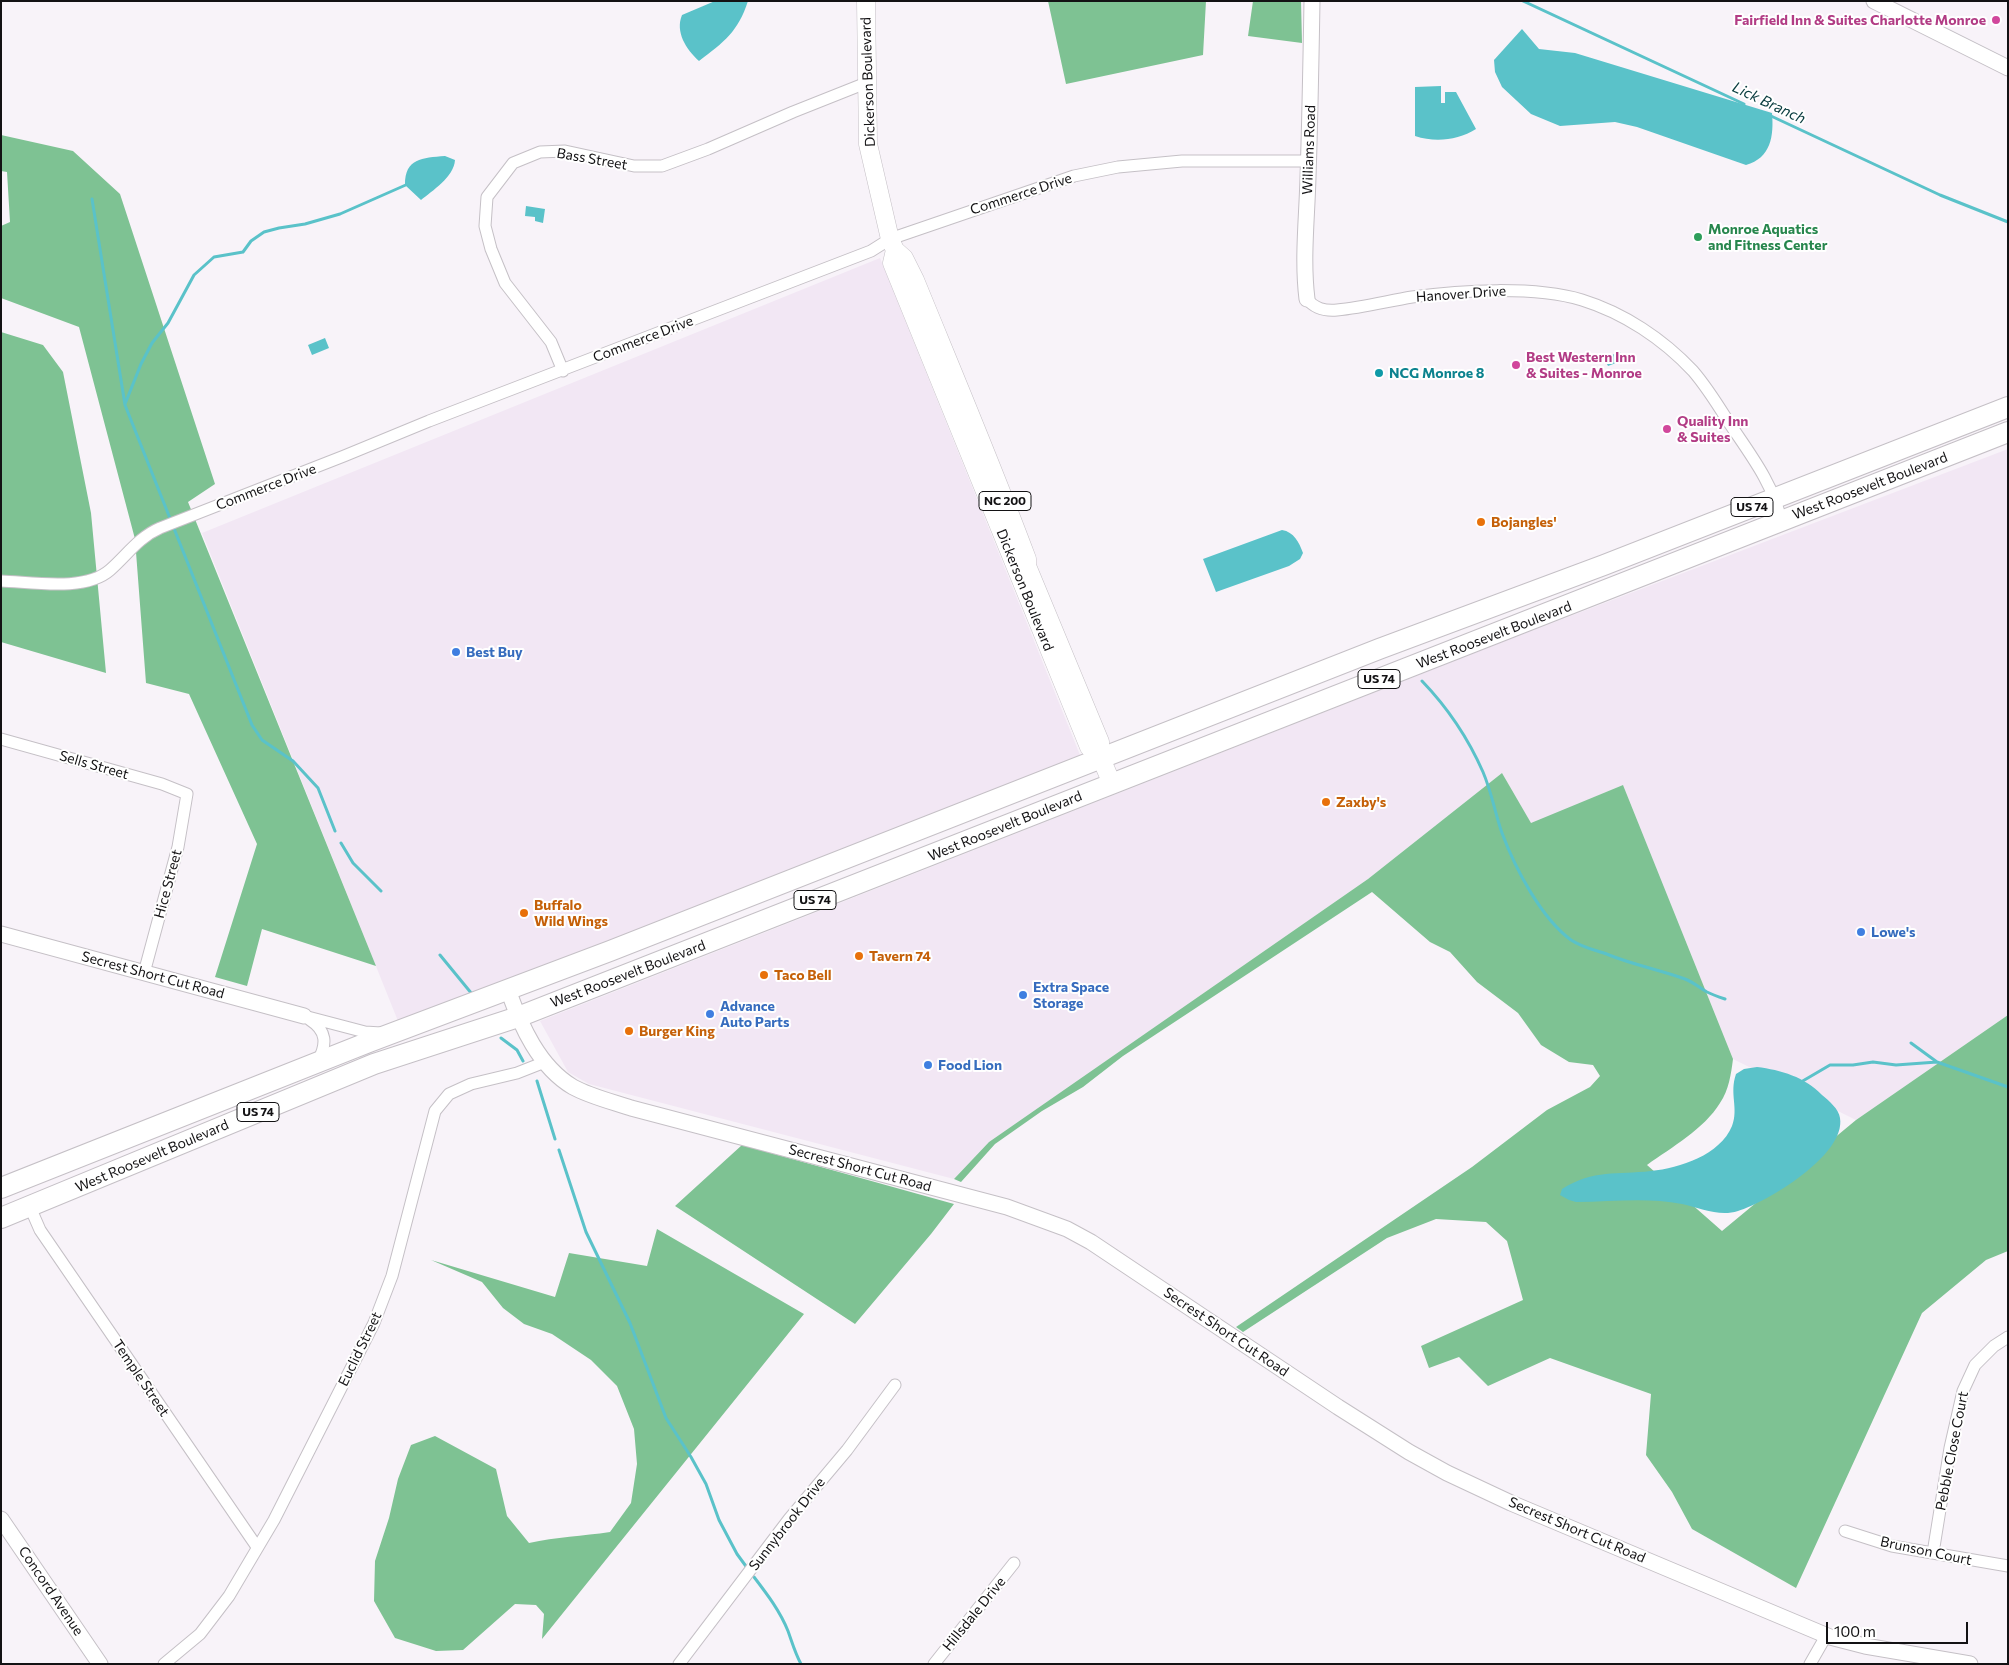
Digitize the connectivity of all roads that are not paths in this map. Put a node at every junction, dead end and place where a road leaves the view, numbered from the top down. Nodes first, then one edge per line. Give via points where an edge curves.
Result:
1 (866, 1) edge
2 (1312, 1) edge
3 (1874, 1) edge
4 (2008, 68) edge
5 (866, 83) junction
6 (1309, 162) junction
7 (893, 245) junction
8 (1307, 299) joint
9 (563, 371) junction
10 (2008, 407) edge
11 (2008, 432) edge
12 (1775, 498) junction
13 (994, 514) junction
14 (1781, 521) junction
15 (1027, 566) junction
16 (1, 581) edge
17 (1538, 590) junction
18 (1425, 661) junction
19 (1, 739) edge
20 (1101, 758) junction
21 (1112, 784) junction
22 (187, 794) joint
23 (1, 934) edge
24 (144, 973) junction
25 (508, 990) junction
26 (304, 1016) junction
27 (518, 1017) junction
28 (393, 1034) junction
29 (544, 1062) junction
30 (317, 1063) junction
31 (1, 1173) edge
32 (40, 1173) junction
33 (1, 1188) edge
34 (30, 1207) junction
35 (1, 1218) edge
36 (2008, 1337) edge
37 (895, 1385) dead end
38 (1, 1519) edge
39 (1845, 1531) dead end
40 (257, 1547) junction
41 (1933, 1553) junction
42 (1014, 1563) dead end
43 (2008, 1566) edge
44 (1826, 1636) junction
45 (100, 1664) edge
46 (164, 1664) edge
47 (680, 1664) edge
48 (934, 1664) edge
49 (1810, 1664) edge
50 (1970, 1664) edge

1 - 5 main road, Dickerson Boulevard / NC 200
2 - 6 main road, Williams Road
3 - 4 main road
5 - 7 main road, Dickerson Boulevard / NC 200 via 868,144
5 - 9 street, Bass Street via 662,166 634,166 564,152 540,152 514,163 487,197 485,226 505,283 551,342
6 - 7 street, Commerce Drive via 1182,161 1109,169 1074,176
6 - 8 main road, Williams Road via 1304,240
7 - 9 street, Commerce Drive
7 - 13 main road, Dickerson Boulevard / NC 200 via 892,264
7 - 15 main road, Dickerson Boulevard / NC 200 via 915,280 990,461
8 - 12 street, Hanover Drive via 1313,307 1338,310 1414,297 1513,291 1573,298 1620,316 1644,329 1693,372 1748,451
9 - 16 street, Commerce Drive via 146,534 109,571 94,580 79,583
10 - 12 highway, West Roosevelt Boulevard / US 74
11 - 14 highway, West Roosevelt Boulevard / US 74
12 - 14 street, Hanover Drive
12 - 17 highway, West Roosevelt Boulevard / US 74
13 - 15 main road, NC 200 via 1021,563
13 - 20 main road, Dickerson Boulevard / NC 200 via 1089,747
14 - 18 highway, West Roosevelt Boulevard / US 74
15 - 20 main road, Dickerson Boulevard / NC 200 via 1100,742
17 - 18 highway via 1542,599 1534,606
17 - 20 highway, West Roosevelt Boulevard / US 74
18 - 21 highway, West Roosevelt Boulevard / US 74
19 - 22 street, Sells Street via 162,784
20 - 21 main road, Dickerson Boulevard / NC 200
20 - 25 highway, West Roosevelt Boulevard / US 74
21 - 27 highway, West Roosevelt Boulevard / US 74
22 - 24 street, Hice Street via 178,846
23 - 24 main road, Secrest Short Cut Road
24 - 26 main road, Secrest Short Cut Road
25 - 27 main road, Secrest Short Cut Road
25 - 28 highway, West Roosevelt Boulevard / US 74
26 - 28 street, Secrest Short Cut Road via 365,1032
26 - 30 street, Secrest Short Cut Road via 318,1026 324,1037 324,1049
27 - 29 main road, Secrest Short Cut Road
27 - 34 highway, West Roosevelt Boulevard / US 74 via 374,1064
28 - 30 highway, West Roosevelt Boulevard / US 74
29 - 40 street, Euclid Street via 517,1073 471,1084 449,1094 435,1111 392,1276 374,1323 274,1520
29 - 44 main road, Secrest Short Cut Road via 574,1088 631,1108 1007,1208 1067,1229 1338,1407 1447,1474
30 - 32 highway, West Roosevelt Boulevard / US 74
31 - 32 highway
32 - 33 highway, West Roosevelt Boulevard / US 74
34 - 35 highway, West Roosevelt Boulevard / US 74
34 - 40 street, Temple Street via 40,1230
36 - 41 street, Pebble Close Court via 1975,1366 1963,1391
37 - 47 street, Sunnybrook Drive
38 - 45 main road, Concord Avenue
39 - 41 street, Brunson Court via 1892,1546
40 - 46 street, Euclid Street via 229,1596 200,1634
41 - 43 street, Brunson Court
42 - 48 street, Hillsdale Drive
44 - 49 street
44 - 50 main road, Secrest Short Cut Road

